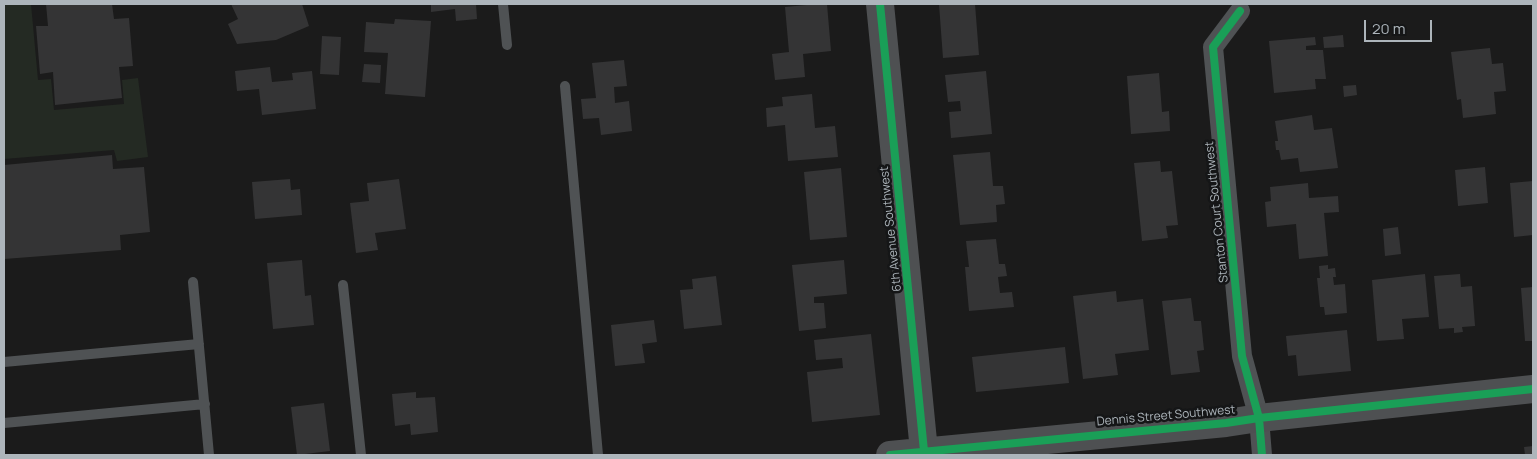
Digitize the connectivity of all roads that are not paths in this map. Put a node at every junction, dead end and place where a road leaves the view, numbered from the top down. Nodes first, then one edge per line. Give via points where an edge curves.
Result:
1 (503, 4) edge
2 (880, 4) edge
3 (1238, 7) edge
4 (507, 46) dead end
5 (565, 86) dead end
6 (193, 282) dead end
7 (343, 285) dead end
8 (199, 344) junction
9 (4, 362) edge
10 (1533, 389) edge
11 (205, 404) junction
12 (1259, 418) junction
13 (4, 423) edge
14 (924, 451) junction
15 (209, 455) edge
16 (360, 455) edge
17 (598, 455) edge
18 (890, 455) edge
19 (1262, 455) edge

1 - 4 lane
2 - 14 street, 6th Avenue Southwest
3 - 12 street, Stanton Court Southwest via 1213,47 1242,356
5 - 17 lane
6 - 8 lane
7 - 16 lane
8 - 9 lane
8 - 11 lane
10 - 12 street, Dennis Street Southwest
11 - 13 lane
11 - 15 lane
12 - 14 street, Dennis Street Southwest
12 - 19 street, Stanton Court Southwest
14 - 18 street, Dennis Street Southwest

